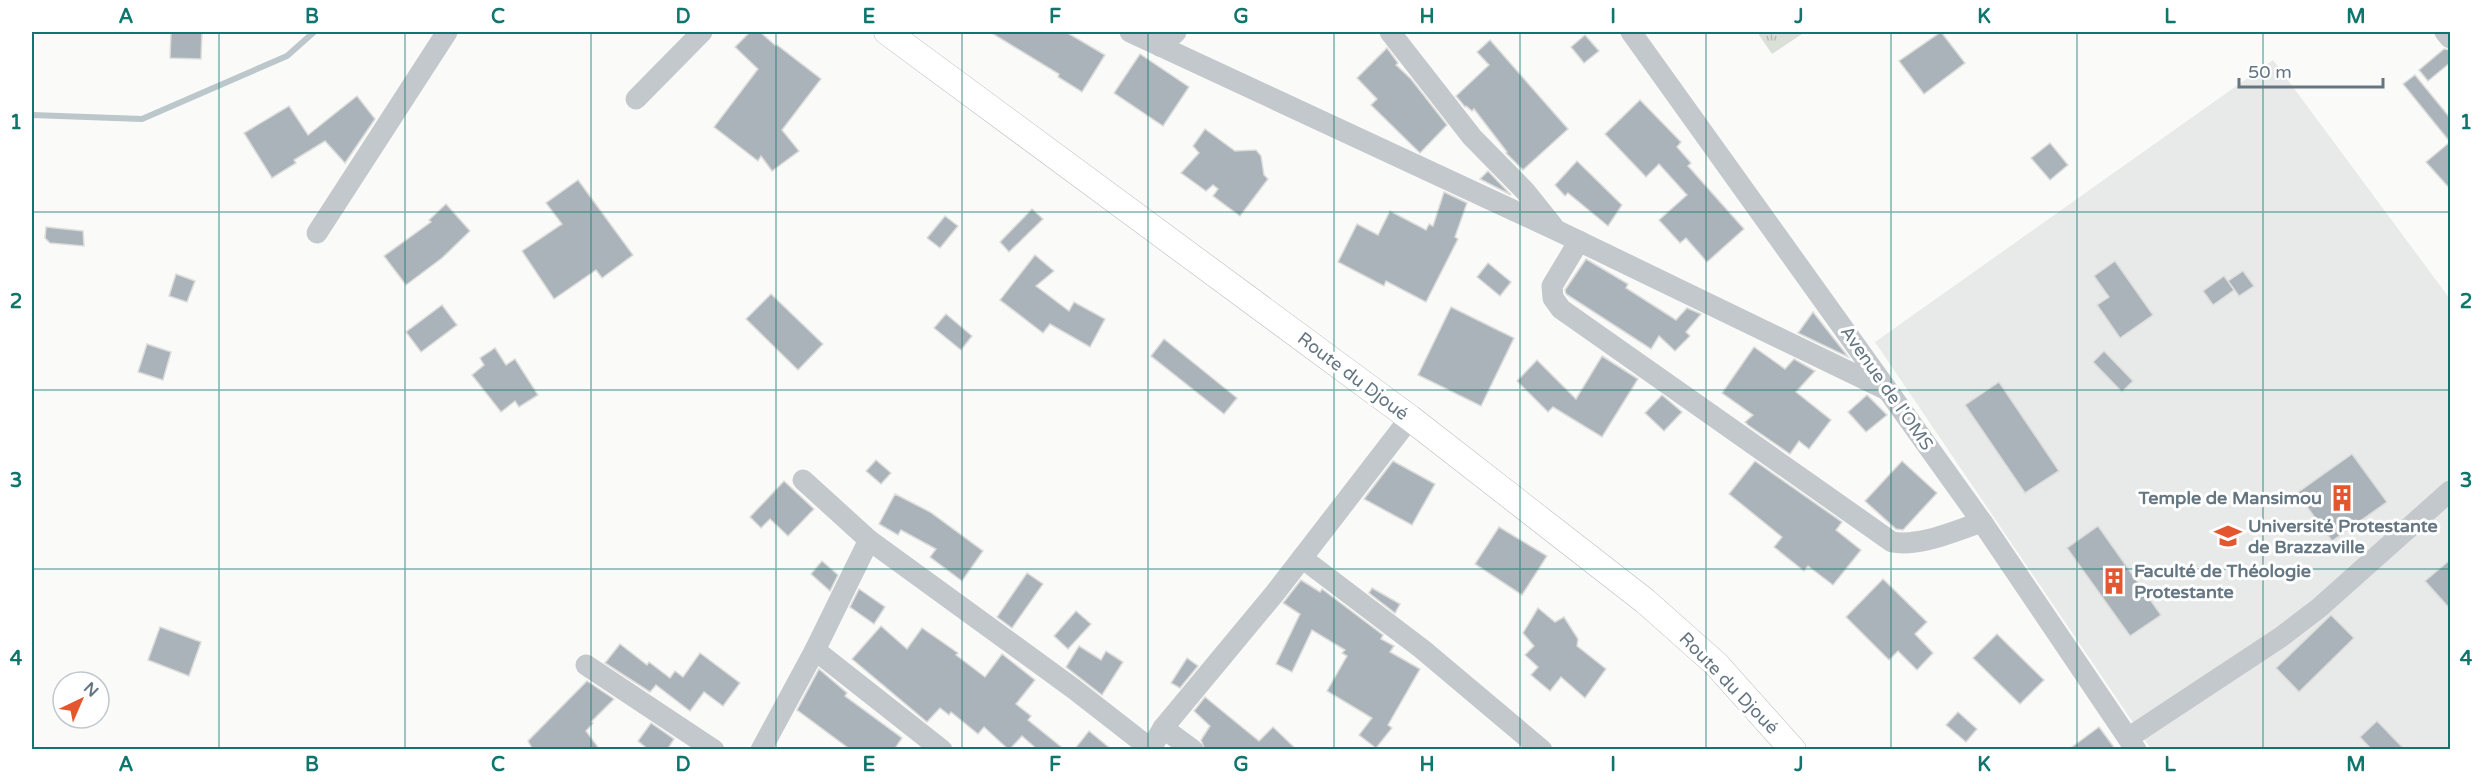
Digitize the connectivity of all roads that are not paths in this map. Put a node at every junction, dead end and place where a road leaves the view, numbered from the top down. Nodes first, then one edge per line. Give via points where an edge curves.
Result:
1 (447, 32) edge
2 (702, 32) edge
3 (887, 32) edge
4 (1130, 32) edge
5 (1176, 32) edge
6 (1389, 32) edge
7 (1631, 32) edge
8 (2445, 32) edge
9 (2451, 38) edge
10 (1160, 46) junction
11 (636, 99) dead end
12 (1558, 231) junction
13 (316, 232) dead end
14 (1579, 241) junction
15 (1890, 391) junction
16 (1410, 418) junction
17 (803, 480) dead end
18 (2451, 491) edge
19 (1982, 522) junction
20 (869, 540) junction
21 (1302, 558) junction
22 (815, 650) junction
23 (586, 665) dead end
24 (1163, 728) junction
25 (2132, 744) edge
26 (1150, 749) edge
27 (714, 750) edge
28 (761, 750) edge
29 (942, 750) edge
30 (1193, 750) edge
31 (1542, 750) edge
32 (1793, 750) edge

1 - 13 street
2 - 11 street
3 - 16 main road, Route du Djoué
4 - 10 street
5 - 10 street
6 - 12 street via 1472,136
7 - 15 street, Avenue de l'OMS
8 - 9 street
10 - 12 street
12 - 14 street
14 - 15 street
14 - 19 street via 1552,285 1553,298 1561,309 1799,478 1892,542 1922,541
15 - 19 street, Avenue de l'OMS
16 - 21 street
16 - 32 main road, Route du Djoué via 1646,602 1716,664
17 - 20 street
18 - 25 street via 2319,608
19 - 25 street, Avenue de l'OMS
20 - 22 street
20 - 26 street
21 - 24 street
21 - 31 street via 1422,649
22 - 28 street
22 - 29 street
23 - 27 street
24 - 26 street
24 - 30 street

